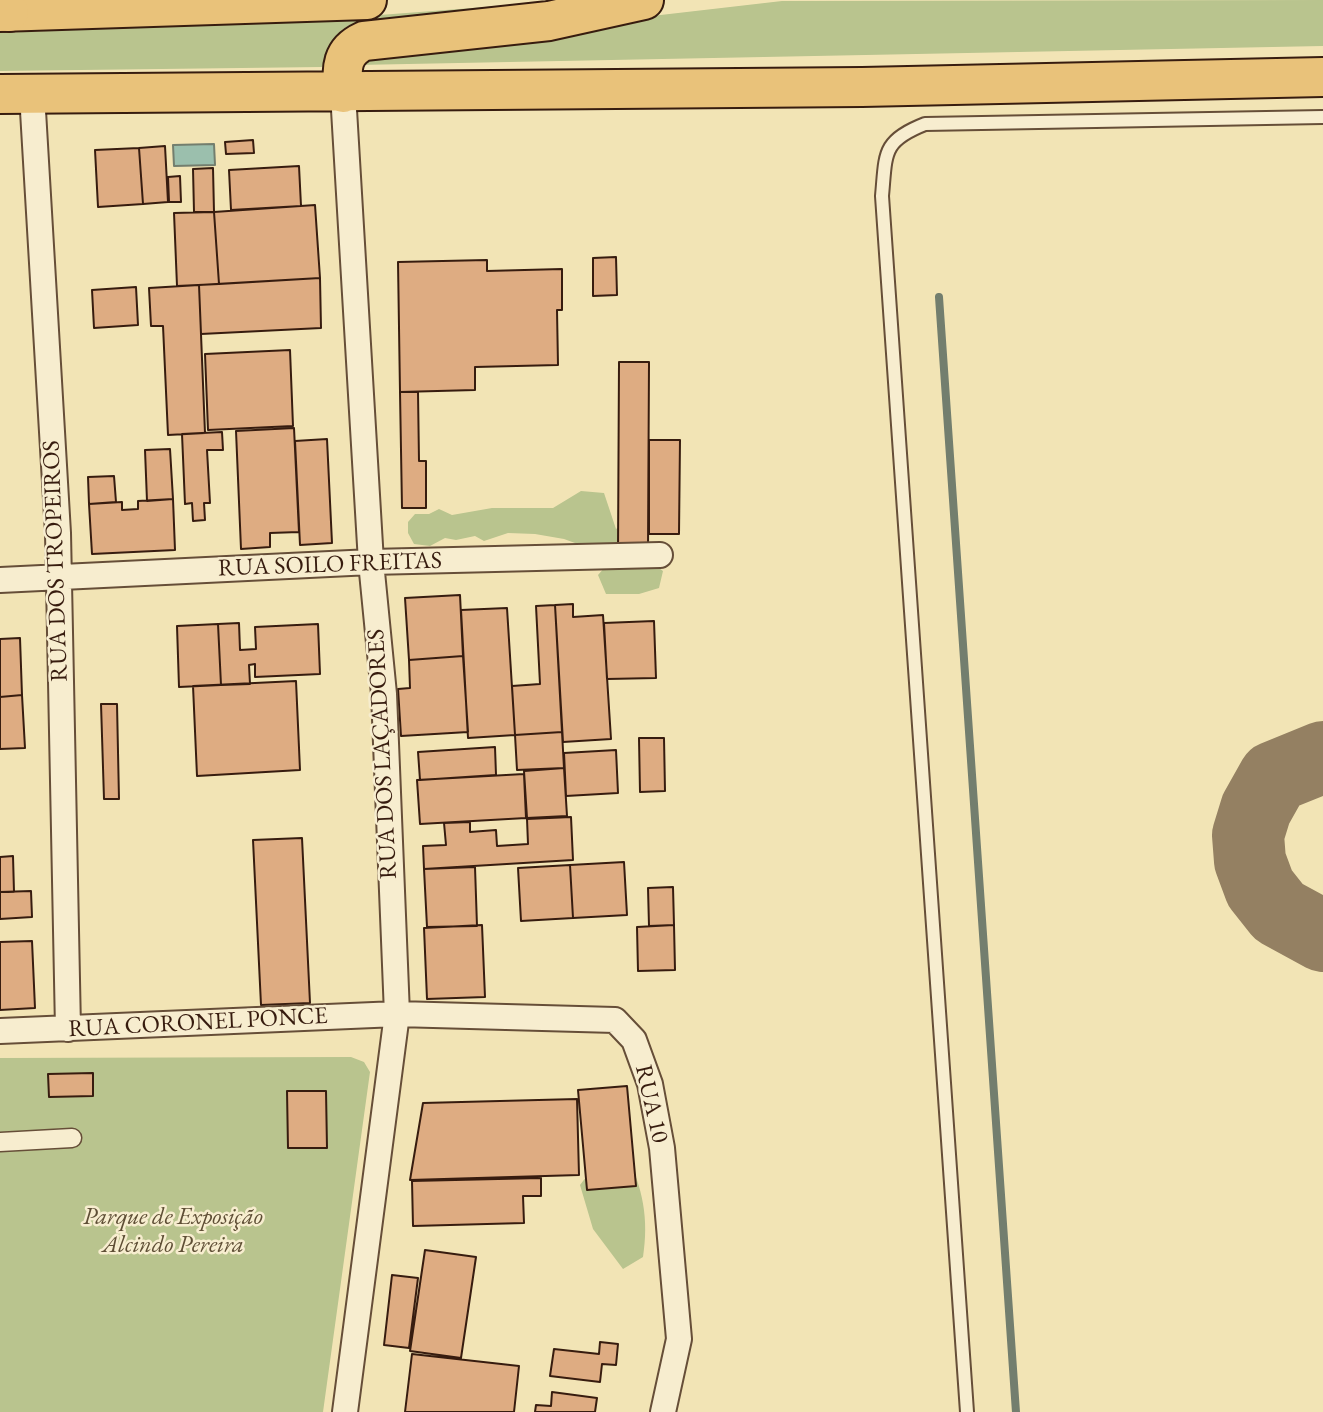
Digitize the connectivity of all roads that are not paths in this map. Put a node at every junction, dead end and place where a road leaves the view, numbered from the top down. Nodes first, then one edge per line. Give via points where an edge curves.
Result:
1 (367, 0) edge
2 (644, 0) edge
3 (3, 12) edge
4 (1323, 77) edge
5 (343, 93) junction
6 (16, 94) edge
7 (1323, 117) edge
8 (660, 555) dead end
9 (371, 562) junction
10 (58, 577) junction
11 (0, 580) edge
12 (397, 1014) junction
13 (68, 1029) junction
14 (0, 1031) edge
15 (72, 1138) dead end
16 (0, 1142) edge
17 (345, 1412) edge
18 (663, 1412) edge
19 (967, 1412) edge

1 - 3 main road
2 - 5 main road via 549,21 364,41 345,56
4 - 5 main road
5 - 6 main road
5 - 9 street, RUA DOS LAÇADORES
6 - 10 street, RUA DOS TROPEIROS via 58,533
7 - 19 lane via 925,124 899,135 886,155 883,209
8 - 9 street, RUA SOILO FREITAS
9 - 10 street, RUA SOILO FREITAS
9 - 12 street, RUA DOS LAÇADORES via 384,694
10 - 11 street, RUA SOILO FREITAS
10 - 13 street, RUA DOS TROPEIROS
12 - 13 street, RUA CORONEL PONCE
12 - 17 street, RUA DOS LAÇADORES
12 - 18 street, RUA 10 via 615,1020 634,1040 650,1084 663,1148 679,1339
13 - 14 street, RUA CORONEL PONCE
15 - 16 street

